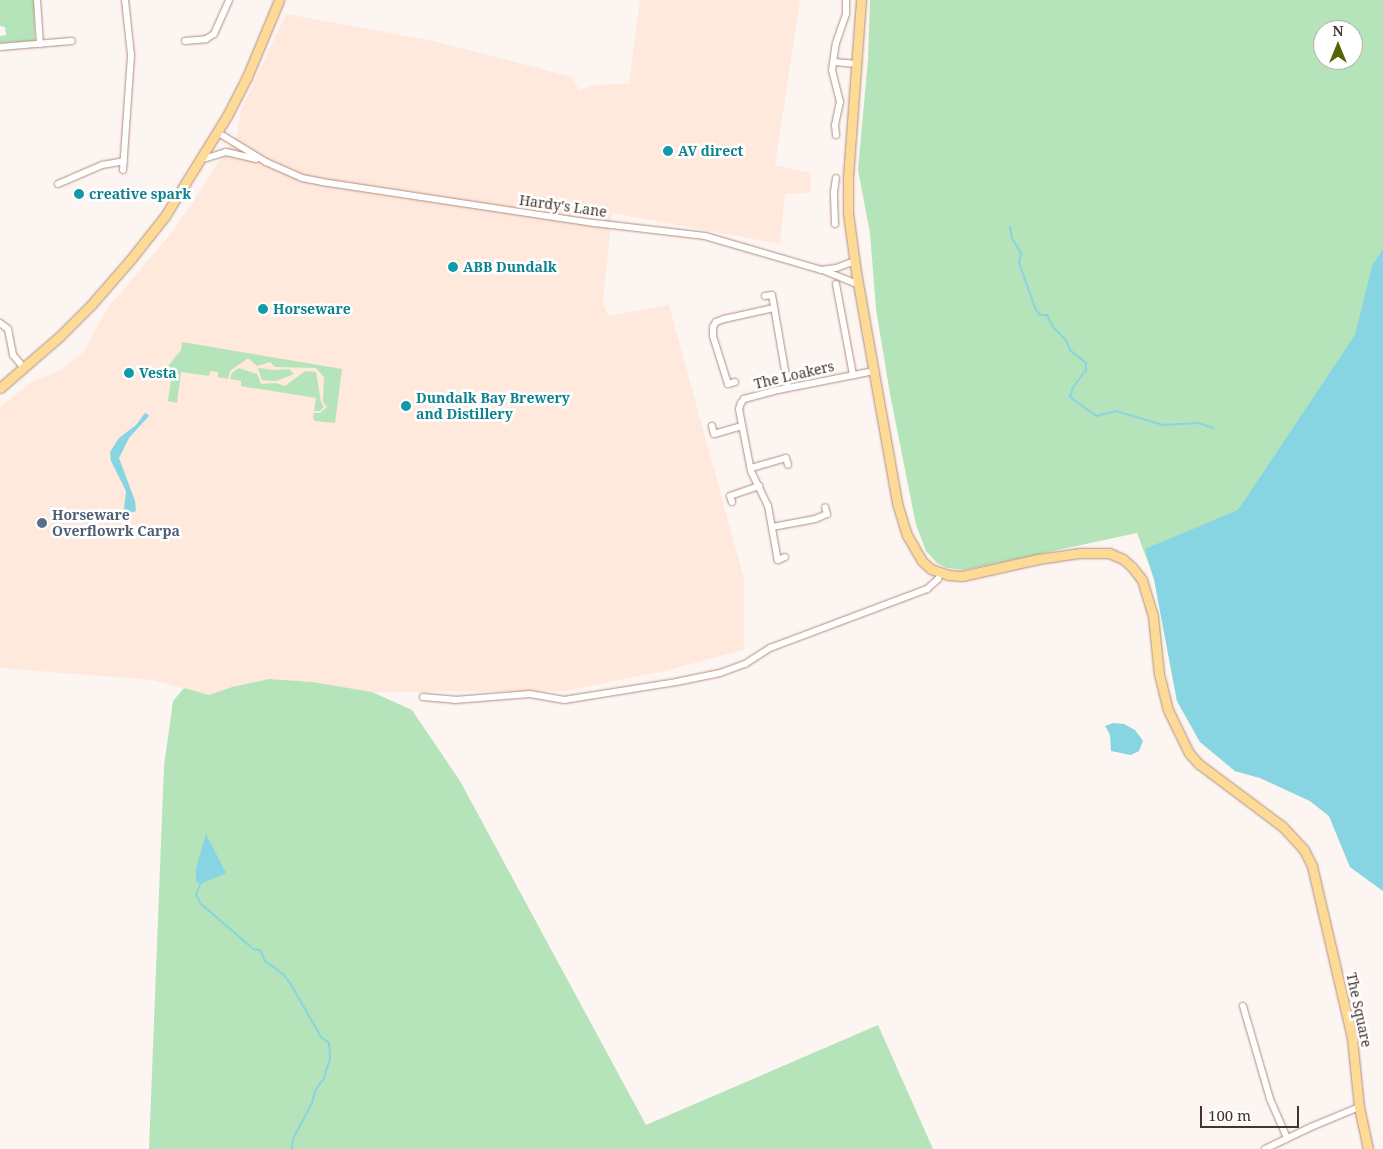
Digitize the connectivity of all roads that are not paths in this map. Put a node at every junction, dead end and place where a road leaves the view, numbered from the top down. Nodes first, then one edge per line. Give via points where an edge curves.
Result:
1 (37, 0) edge
2 (126, 0) edge
3 (229, 0) edge
4 (279, 0) edge
5 (846, 0) edge
6 (861, 0) edge
7 (72, 40) dead end
8 (185, 42) dead end
9 (40, 44) junction
10 (0, 47) edge
11 (834, 62) junction
12 (857, 64) junction
13 (217, 132) junction
14 (836, 135) dead end
15 (200, 160) junction
16 (124, 162) junction
17 (266, 162) junction
18 (123, 170) dead end
19 (836, 178) dead end
20 (58, 184) dead end
21 (834, 205) junction
22 (848, 207) junction
23 (835, 224) dead end
24 (855, 261) junction
25 (822, 270) junction
26 (836, 284) dead end
27 (859, 285) junction
28 (765, 296) dead end
29 (774, 308) junction
30 (2, 324) edge
31 (24, 368) junction
32 (874, 371) junction
33 (853, 375) junction
34 (735, 382) dead end
35 (0, 388) edge
36 (788, 388) junction
37 (712, 426) dead end
38 (742, 426) junction
39 (788, 465) dead end
40 (751, 468) junction
41 (759, 486) junction
42 (732, 502) dead end
43 (825, 507) dead end
44 (772, 527) junction
45 (785, 557) dead end
46 (940, 574) junction
47 (423, 697) dead end
48 (1243, 1006) dead end
49 (1359, 1107) junction
50 (1287, 1138) junction
51 (1265, 1149) edge
52 (1368, 1149) edge

1 - 9 street
2 - 16 street via 132,55
3 - 8 street via 214,34 206,39
4 - 13 main road via 247,77
5 - 11 street via 846,14 836,43
6 - 12 main road
7 - 9 street
9 - 10 street
11 - 12 street
11 - 14 street via 832,75 838,86 840,108
12 - 22 main road
13 - 15 main road
13 - 17 street, Hardy's Lane
15 - 17 street, Hardy's Lane via 226,152
15 - 31 main road via 131,259 91,305
16 - 18 street
16 - 20 street via 102,165
17 - 25 street, Hardy's Lane via 302,178 375,192 705,236
19 - 21 street
21 - 22 street
21 - 23 street
22 - 24 main road
24 - 25 street, Hardy's Lane
24 - 27 main road
25 - 27 street
26 - 33 street
27 - 32 main road
28 - 29 street via 772,295
29 - 34 street via 724,319 713,327 728,384
29 - 36 street
30 - 31 street via 8,328 13,355
31 - 35 main road
32 - 33 street, The Loakers
32 - 46 main road via 901,520 922,561
33 - 36 street, The Loakers
36 - 38 street, The Loakers via 744,399 739,409
37 - 38 street via 714,434
38 - 40 street, The Loakers
39 - 40 street via 786,458
40 - 41 street, The Loakers
41 - 42 street via 730,496
41 - 44 street, The Loakers via 768,506
43 - 44 street via 827,514 815,519
44 - 45 street, The Loakers via 778,560
46 - 47 street via 927,589 770,648 745,664 720,673 564,700 530,694 454,700
46 - 49 main road, The Square via 962,576 1079,552 1109,553 1123,559 1142,580 1148,598 1163,692 1175,726 1189,752 1199,764 1295,838 1304,850 1315,877 1352,1038
48 - 50 street via 1270,1099
49 - 50 street
49 - 52 main road, The Square
50 - 51 street

